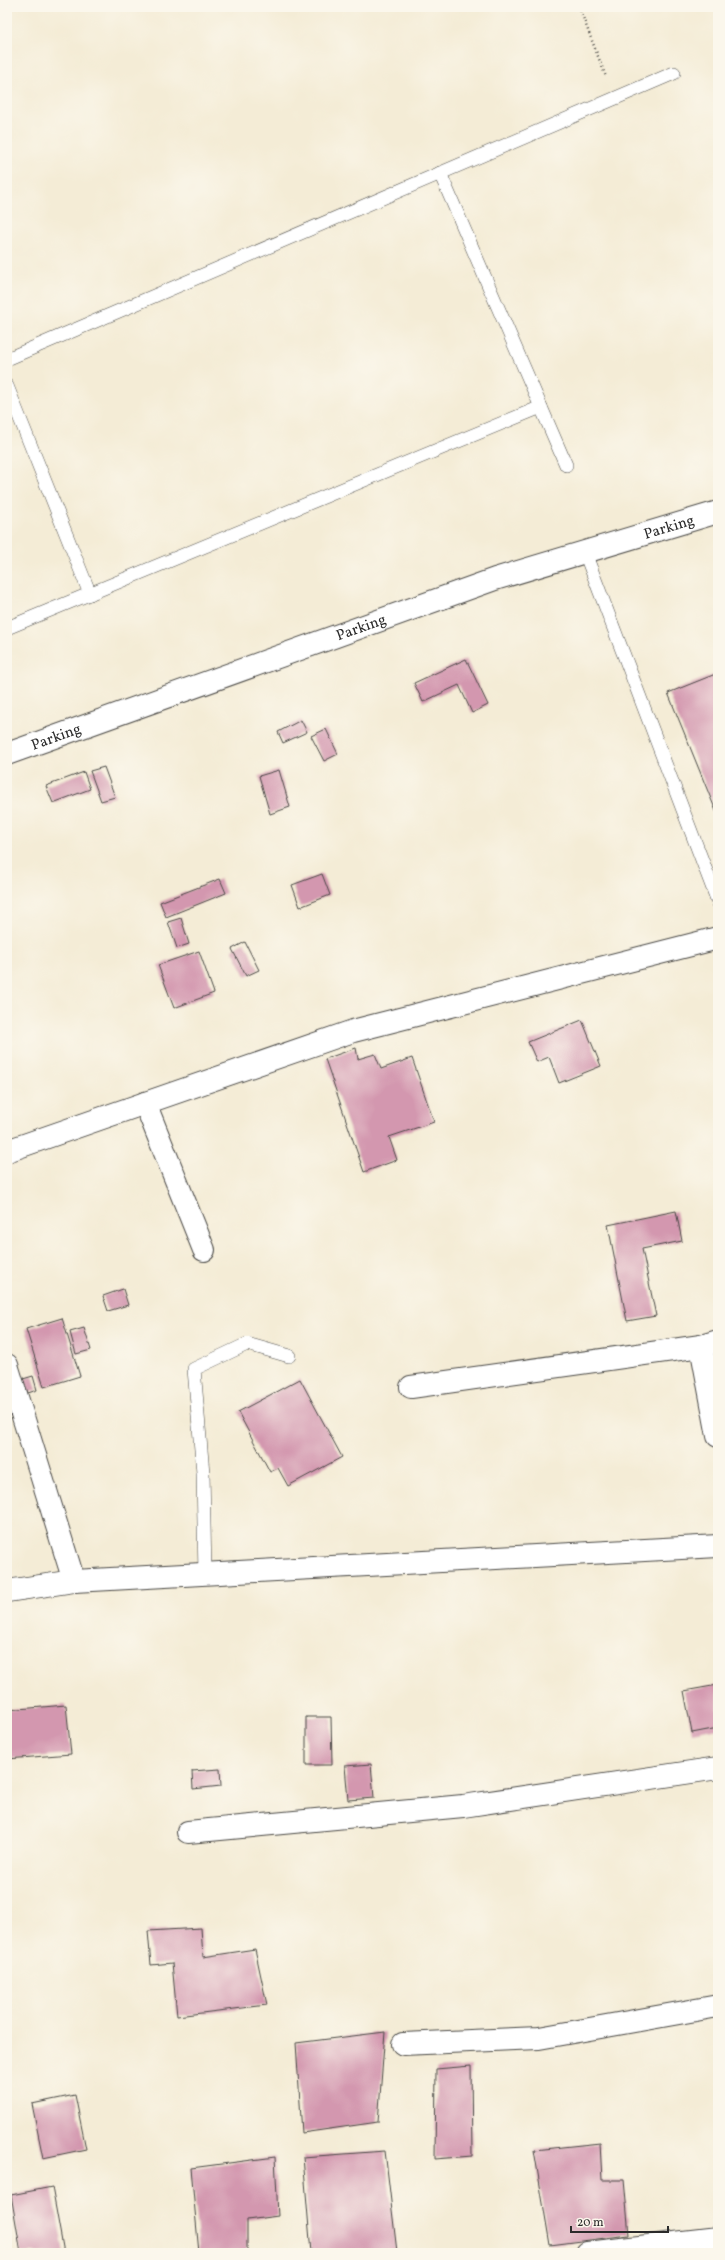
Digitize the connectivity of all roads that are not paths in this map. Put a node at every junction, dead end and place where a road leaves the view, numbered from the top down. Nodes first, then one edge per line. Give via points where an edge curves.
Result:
1 (674, 73) dead end
2 (440, 173) junction
3 (7, 359) edge
4 (7, 386) edge
5 (541, 407) junction
6 (566, 465) dead end
7 (718, 512) edge
8 (585, 553) junction
9 (90, 594) junction
10 (7, 628) edge
11 (7, 754) edge
12 (718, 902) edge
13 (718, 938) edge
14 (145, 1103) junction
15 (7, 1151) edge
16 (204, 1250) dead end
17 (710, 1343) edge
18 (288, 1356) dead end
19 (7, 1365) edge
20 (411, 1387) dead end
21 (718, 1436) edge
22 (718, 1546) edge
23 (205, 1574) junction
24 (74, 1581) junction
25 (7, 1592) edge
26 (718, 1768) edge
27 (188, 1832) dead end
28 (718, 2006) edge
29 (403, 2044) dead end
30 (718, 2238) edge
31 (587, 2253) edge

1 - 2 lane
2 - 3 lane
2 - 5 lane
4 - 9 lane
5 - 6 lane
5 - 9 lane
7 - 8 street, Parking
8 - 11 street, Parking via 495,578
8 - 12 lane
9 - 10 lane
13 - 14 street via 353,1031
14 - 15 street
14 - 16 street
17 - 20 street
17 - 21 street
18 - 23 lane via 247,1344 194,1369 203,1473
19 - 24 street
22 - 23 street
23 - 24 street
24 - 25 street
26 - 27 street via 463,1806
28 - 29 street via 539,2038
30 - 31 street

